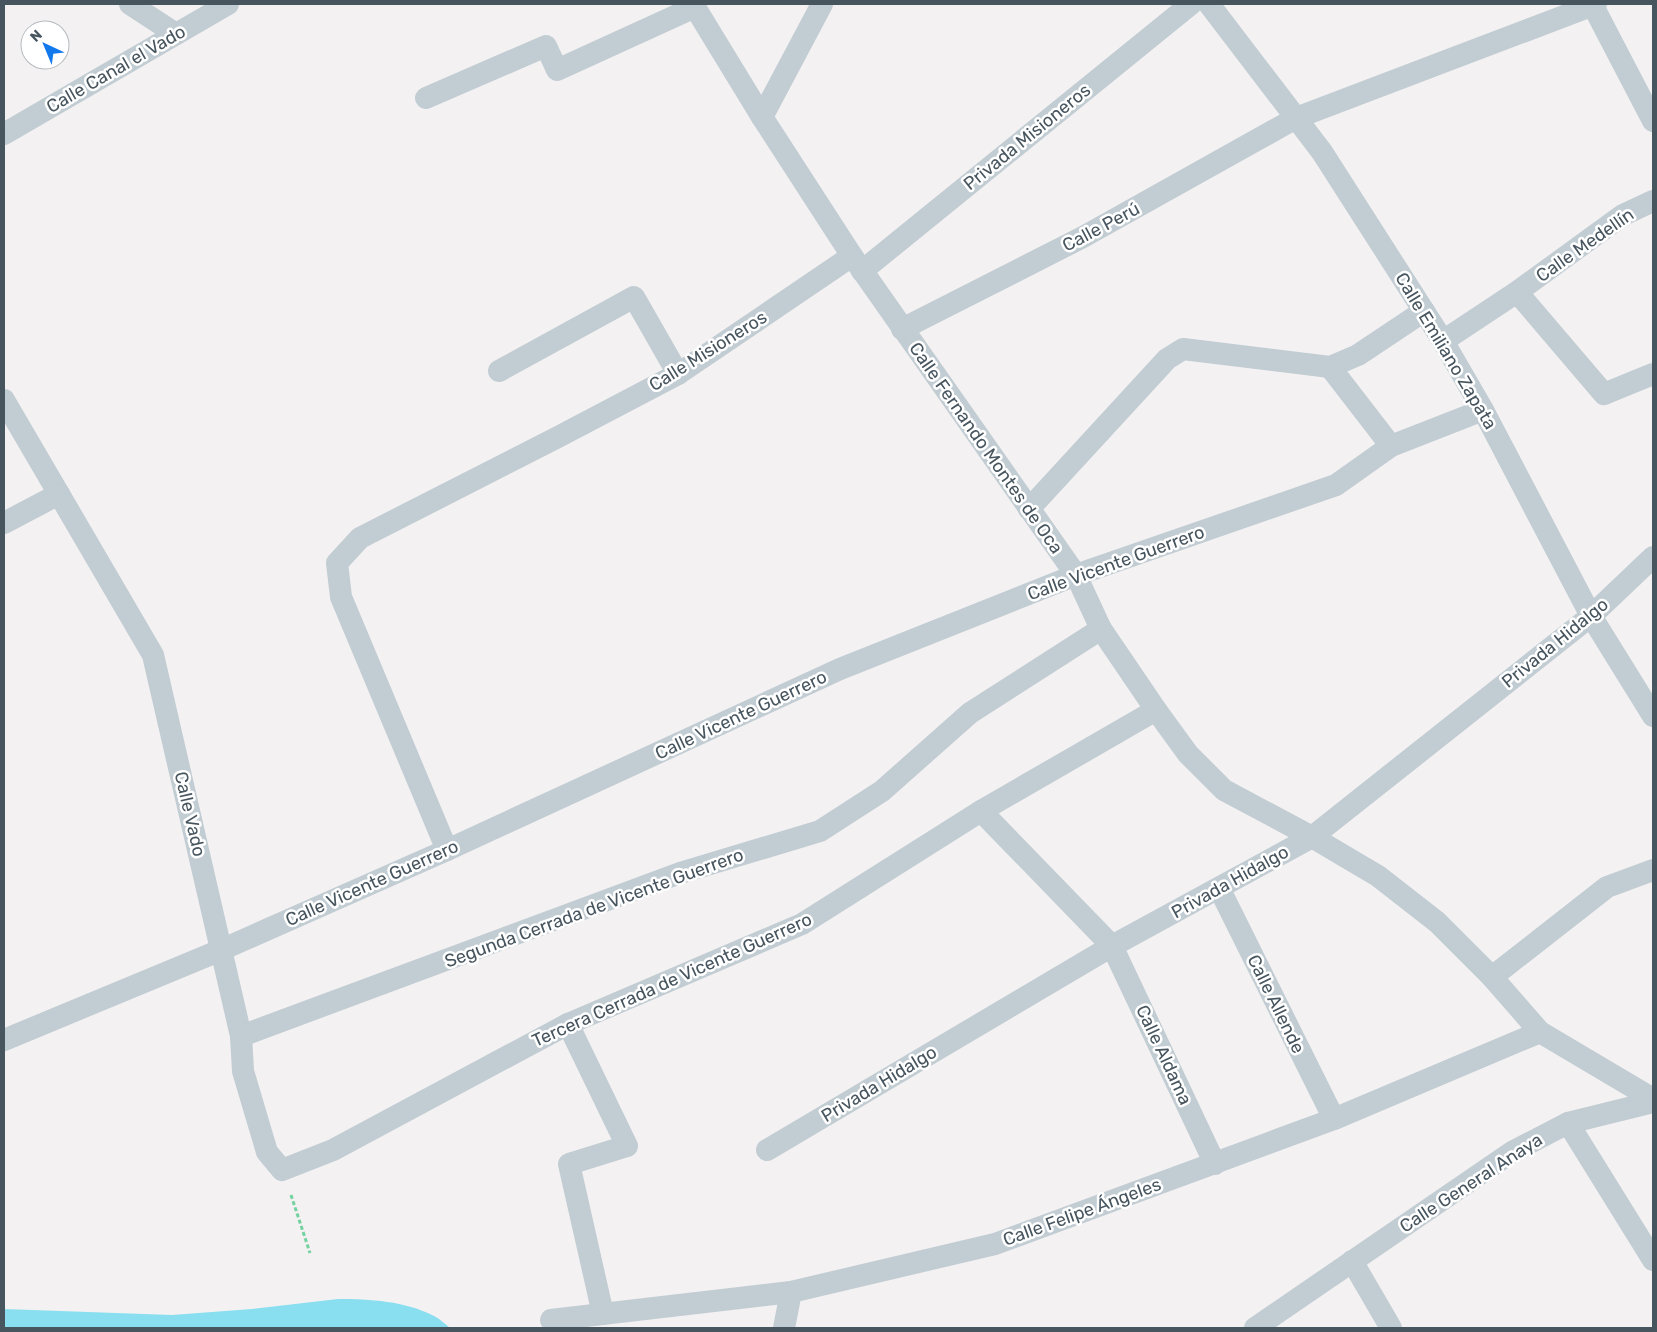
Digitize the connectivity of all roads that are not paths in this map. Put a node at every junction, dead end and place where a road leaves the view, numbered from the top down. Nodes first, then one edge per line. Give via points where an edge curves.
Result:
1 (130, 4) edge
2 (228, 4) edge
3 (822, 4) edge
4 (1191, 4) edge
5 (1209, 4) edge
6 (694, 5) edge
7 (1594, 5) edge
8 (176, 34) junction
9 (426, 98) dead end
10 (762, 117) junction
11 (1296, 118) junction
12 (1653, 121) edge
13 (4, 134) edge
14 (1653, 200) edge
15 (857, 263) junction
16 (1517, 292) junction
17 (1424, 312) junction
18 (902, 329) junction
19 (1443, 341) junction
20 (1330, 367) junction
21 (499, 371) dead end
22 (678, 374) junction
23 (1653, 374) edge
24 (4, 400) edge
25 (1483, 410) junction
26 (1391, 446) junction
27 (58, 494) junction
28 (1029, 508) junction
29 (4, 523) edge
30 (1653, 557) edge
31 (1076, 575) junction
32 (1591, 616) junction
33 (1101, 629) junction
34 (1156, 710) junction
35 (1653, 716) edge
36 (981, 811) junction
37 (1312, 838) junction
38 (447, 850) junction
39 (1653, 870) edge
40 (1219, 888) junction
41 (1112, 946) junction
42 (221, 950) junction
43 (1492, 977) junction
44 (568, 1024) junction
45 (1540, 1032) junction
46 (241, 1036) junction
47 (4, 1040) edge
48 (1653, 1100) edge
49 (1334, 1119) junction
50 (1568, 1123) junction
51 (767, 1150) dead end
52 (1215, 1164) junction
53 (282, 1170) joint
54 (1653, 1260) edge
55 (1352, 1261) junction
56 (791, 1292) junction
57 (603, 1314) junction
58 (551, 1320) dead end
59 (784, 1328) edge
60 (1255, 1328) edge
61 (1391, 1328) edge

1 - 8 street
2 - 8 street, Calle Canal el Vado
3 - 10 street
4 - 15 street, Privada Misioneros
5 - 11 street, Calle Emiliano Zapata
6 - 9 street via 557,70 546,46
6 - 10 street, Calle Fernando Montes de Oca
7 - 11 street, Calle Perú
7 - 12 street
8 - 13 street, Calle Canal el Vado
10 - 15 street, Calle Fernando Montes de Oca
11 - 17 street, Calle Emiliano Zapata via 1322,152
11 - 18 street, Calle Perú via 1083,237
14 - 16 street, Calle Medellín via 1623,215
15 - 18 street, Calle Fernando Montes de Oca
15 - 22 street, Calle Misioneros
16 - 19 street, Calle Medellín
16 - 23 street via 1604,394
17 - 19 street, Calle Emiliano Zapata
17 - 20 street via 1358,355
18 - 28 street, Calle Fernando Montes de Oca
19 - 25 street, Calle Emiliano Zapata
20 - 26 street
20 - 28 street via 1183,349 1167,359
21 - 22 street via 634,297
22 - 38 street, Calle Misioneros via 360,538 337,563 341,597
24 - 27 street, Calle Vado
25 - 26 street, Calle Vicente Guerrero
25 - 32 street, Calle Emiliano Zapata
26 - 31 street, Calle Vicente Guerrero via 1336,485
27 - 29 street
27 - 42 street, Calle Vado via 153,655
28 - 31 street, Calle Fernando Montes de Oca
30 - 32 street, Privada Hidalgo
31 - 33 street, Calle Fernando Montes de Oca
31 - 38 street, Calle Vicente Guerrero via 840,669
32 - 35 street, Calle Emiliano Zapata
32 - 37 street, Privada Hidalgo
33 - 34 street, Calle Fernando Montes de Oca
33 - 46 street, Segunda Cerrada de Vicente Guerrero via 970,714 882,791 820,831 680,874
34 - 36 street, Tercera Cerrada de Vicente Guerrero
34 - 37 street, Calle Fernando Montes de Oca via 1188,754 1224,790
36 - 41 street, Calle Aldama
36 - 44 street, Tercera Cerrada de Vicente Guerrero via 802,924
37 - 40 street, Privada Hidalgo
37 - 43 street, Calle Fernando Montes de Oca via 1378,876 1438,922
38 - 42 street, Calle Vicente Guerrero
39 - 43 street via 1606,887
40 - 41 street, Privada Hidalgo
40 - 49 street, Calle Allende
41 - 51 street, Privada Hidalgo
41 - 52 street, Calle Aldama
42 - 46 street, Calle Vado
42 - 47 street, Calle Vicente Guerrero
43 - 45 street, Calle Fernando Montes de Oca
44 - 53 street, Tercera Cerrada de Vicente Guerrero via 333,1150
44 - 57 street via 628,1146 569,1164
45 - 48 street, Calle Fernando Montes de Oca
45 - 49 street, Calle Felipe Ángeles
46 - 53 street, Calle Vado via 243,1071 267,1152
48 - 50 street, Calle General Anaya
49 - 52 street, Calle Felipe Ángeles
50 - 54 street
50 - 55 street, Calle General Anaya via 1512,1152
52 - 56 street, Calle Felipe Ángeles via 995,1244
55 - 60 street, Calle General Anaya
55 - 61 street
56 - 57 street, Calle Felipe Ángeles
56 - 59 street
57 - 58 street, Calle Felipe Ángeles

